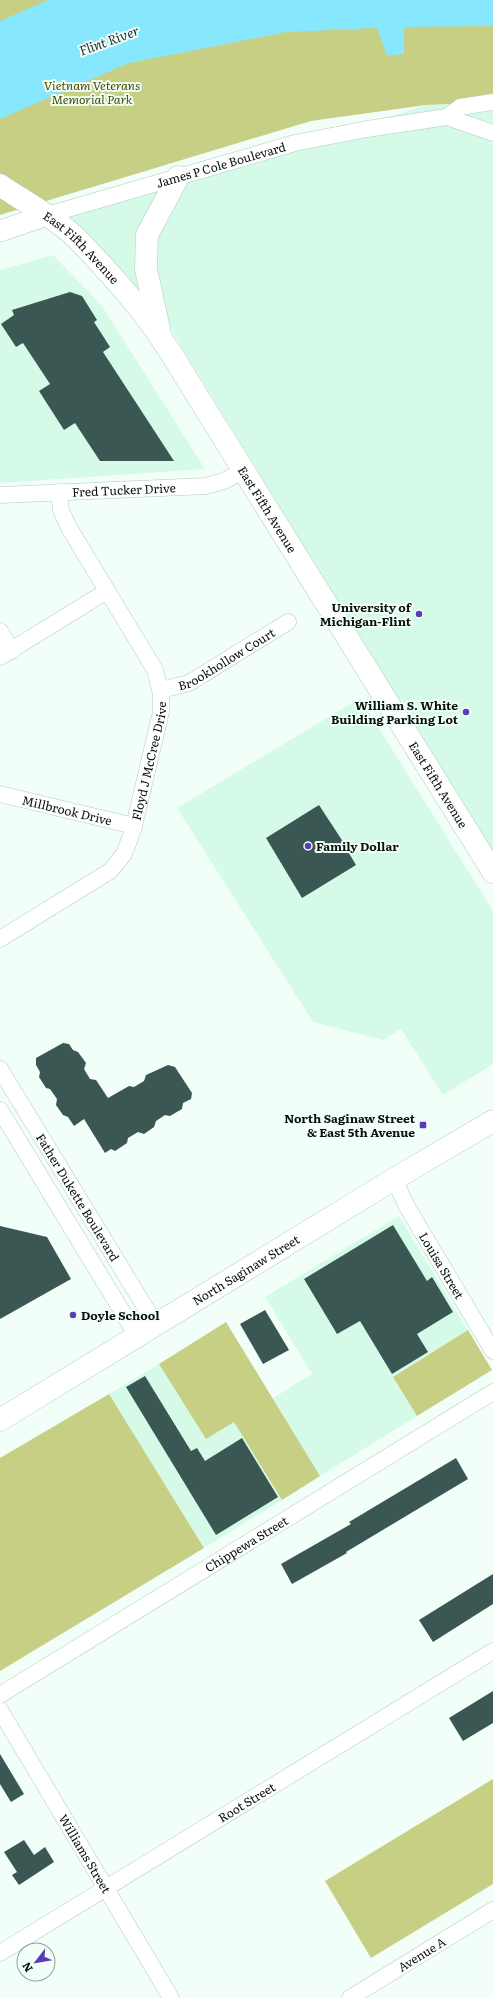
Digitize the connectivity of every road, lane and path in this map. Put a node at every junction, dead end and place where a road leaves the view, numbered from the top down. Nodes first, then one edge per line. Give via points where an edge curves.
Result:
1 (493, 102) edge
2 (447, 117) junction
3 (493, 133) edge
4 (178, 177) junction
5 (0, 185) edge
6 (47, 215) junction
7 (0, 231) edge
8 (160, 336) junction
9 (244, 470) junction
10 (59, 492) junction
11 (0, 495) edge
12 (107, 591) junction
13 (288, 622) dead end
14 (0, 631) edge
15 (6, 654) edge
16 (161, 690) junction
17 (0, 794) edge
18 (134, 826) junction
19 (493, 872) edge
20 (0, 939) edge
21 (0, 1069) edge
22 (16, 1095) junction
23 (0, 1105) edge
24 (0, 1110) edge
25 (493, 1121) edge
26 (394, 1179) junction
27 (156, 1325) junction
28 (137, 1336) junction
29 (493, 1351) edge
30 (493, 1392) edge
31 (0, 1420) edge
32 (493, 1651) edge
33 (0, 1695) edge
34 (0, 1710) edge
35 (106, 1889) junction
36 (493, 1910) edge
37 (0, 1954) edge
38 (171, 1998) edge
39 (350, 1998) edge

1 - 2 street, James P Cole Boulevard via 460,107
2 - 3 street, James P Cole Boulevard
2 - 4 street, James P Cole Boulevard via 295,143
4 - 6 street, James P Cole Boulevard
4 - 8 main road via 148,235 146,269
5 - 6 main road, East Fifth Avenue
6 - 7 street, James P Cole Boulevard
6 - 8 main road, East Fifth Avenue via 84,246 129,295
8 - 9 main road, East Fifth Avenue
9 - 10 street, Fred Tucker Drive via 206,486
9 - 19 main road, East Fifth Avenue
10 - 11 street, Fred Tucker Drive
10 - 12 street, Floyd J McCree Drive via 64,518
12 - 15 street
12 - 16 street, Floyd J McCree Drive via 155,670
13 - 16 street, Brookhollow Court via 189,683
14 - 15 street
16 - 18 street, Floyd J McCree Drive via 161,712
17 - 18 street, Millbrook Drive
18 - 20 street, Floyd J McCree Drive via 124,854 110,871
21 - 22 street, Father Dukette Boulevard
22 - 23 street
22 - 27 street, Father Dukette Boulevard
24 - 28 street, Father Dukette Boulevard
25 - 26 main road, North Saginaw Street
26 - 27 main road, North Saginaw Street
26 - 29 street, Louisa Street via 407,1207
27 - 28 main road, North Saginaw Street
28 - 31 main road, North Saginaw Street
30 - 33 street, Chippewa Street
32 - 35 street, Root Street
34 - 35 street, Williams Street
35 - 37 street, Root Street
35 - 38 street, Williams Street
36 - 39 street, Avenue A

